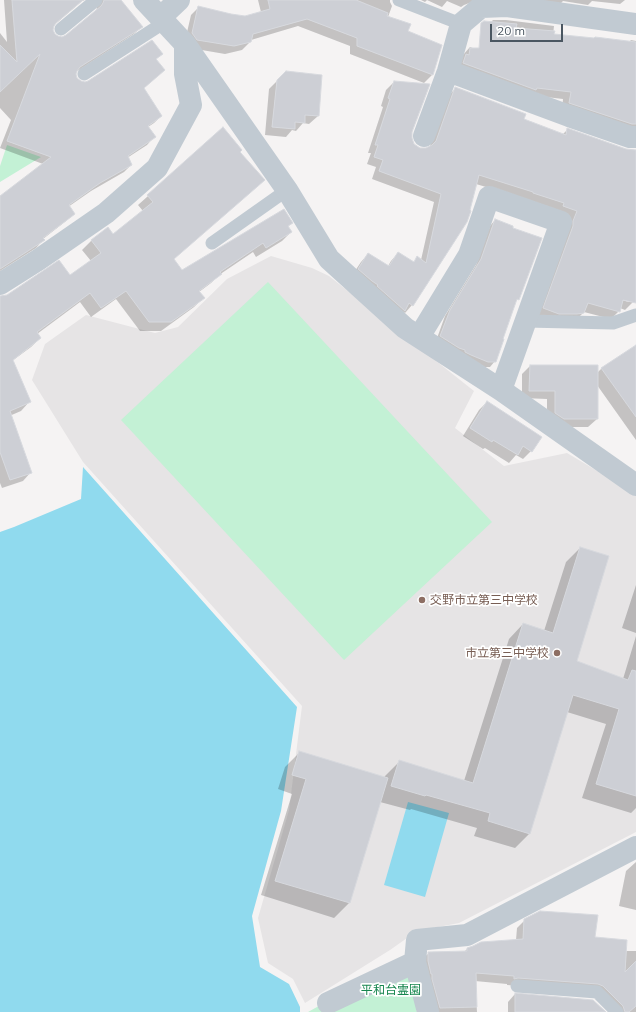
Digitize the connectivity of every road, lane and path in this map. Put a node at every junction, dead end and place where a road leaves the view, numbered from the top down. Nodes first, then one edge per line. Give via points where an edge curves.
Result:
1 (96, 0) edge
2 (144, 0) edge
3 (179, 0) edge
4 (399, 0) edge
5 (162, 20) junction
6 (461, 24) junction
7 (636, 24) edge
8 (62, 29) dead end
9 (185, 44) junction
10 (448, 71) junction
11 (84, 74) dead end
12 (424, 136) dead end
13 (636, 136) edge
14 (287, 190) junction
15 (212, 243) dead end
16 (0, 284) edge
17 (636, 315) edge
18 (526, 321) junction
19 (419, 337) junction
20 (501, 390) junction
21 (636, 485) edge
22 (636, 847) edge
23 (415, 962) junction
24 (517, 986) dead end
25 (328, 1003) dead end
26 (428, 1012) edge
27 (617, 1012) edge

1 - 8 lane
2 - 5 street
3 - 5 street
4 - 6 lane
5 - 9 street
5 - 11 lane
6 - 7 street via 481,7 507,6
6 - 10 street
9 - 14 street
9 - 16 street via 185,74 191,105 157,168 106,213
10 - 12 street
10 - 13 street via 630,137
14 - 15 lane
14 - 19 street via 329,259 405,328
17 - 18 lane via 613,323
18 - 19 street via 561,222 489,197 469,255
18 - 20 street
19 - 20 street
20 - 21 street
22 - 23 street via 468,935 417,940
23 - 25 street
23 - 26 street
24 - 27 lane via 597,992

